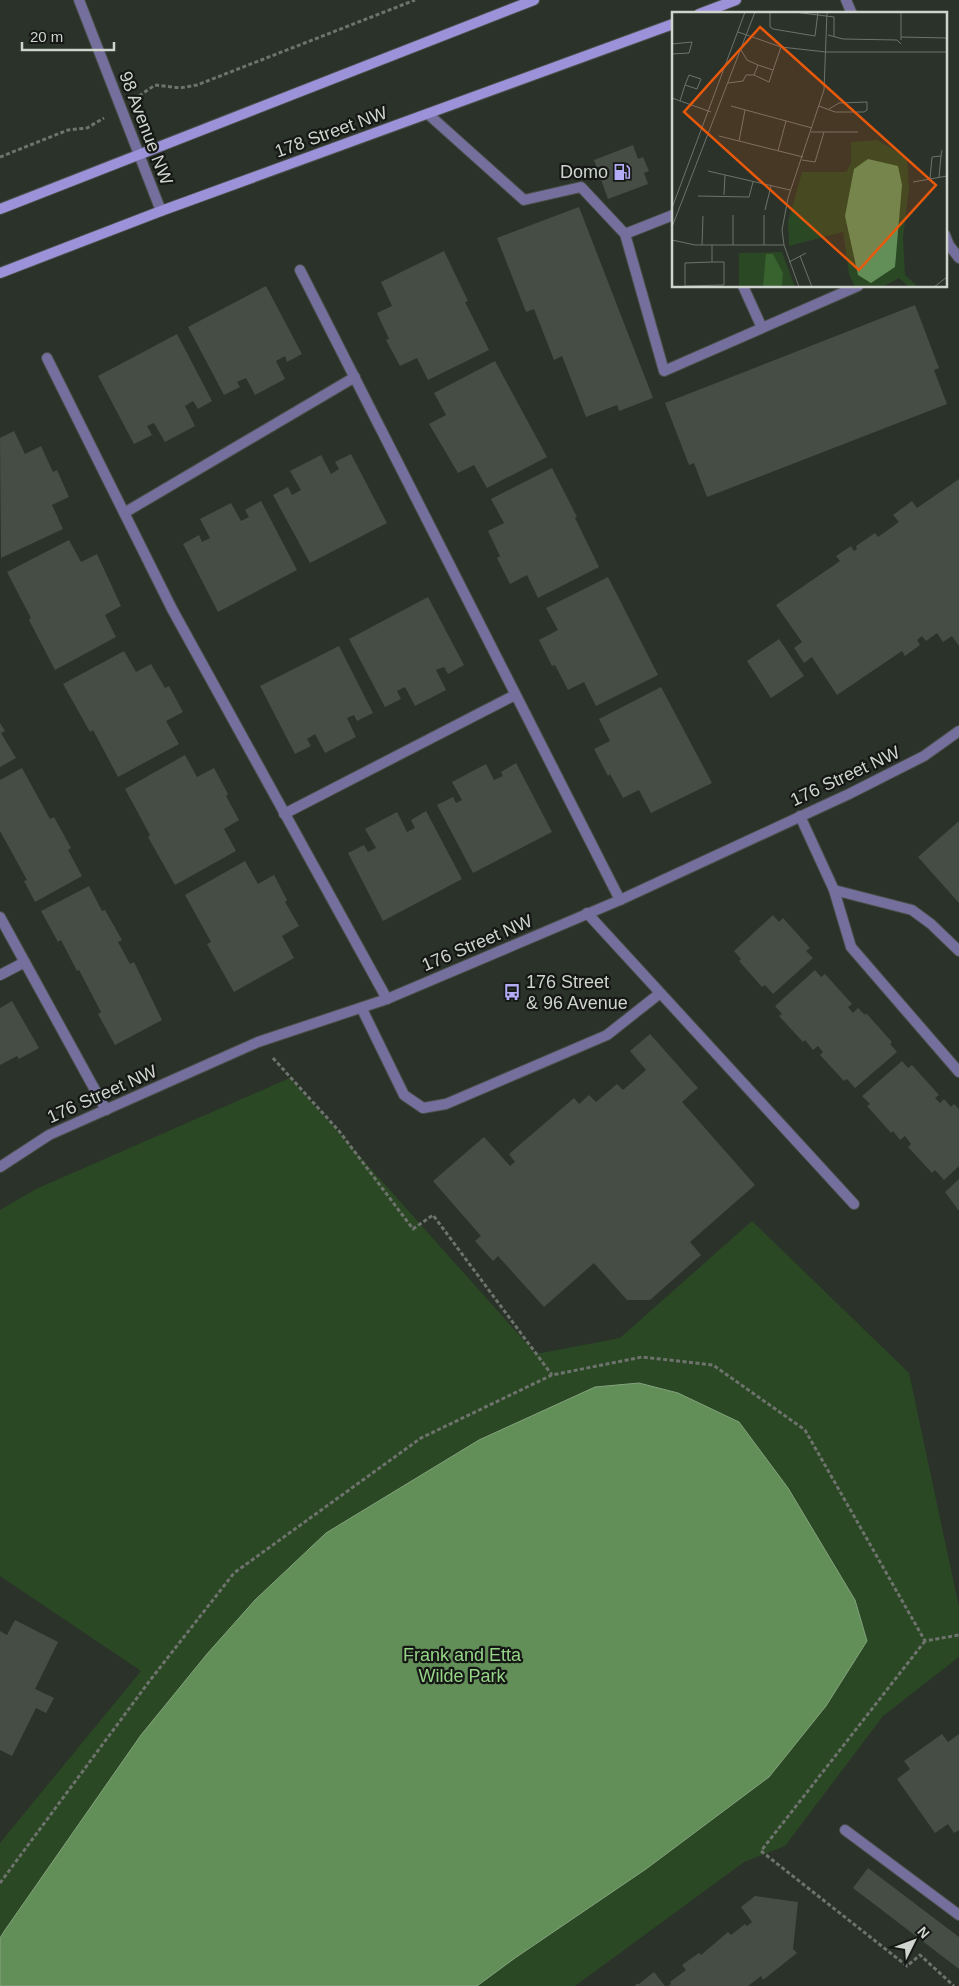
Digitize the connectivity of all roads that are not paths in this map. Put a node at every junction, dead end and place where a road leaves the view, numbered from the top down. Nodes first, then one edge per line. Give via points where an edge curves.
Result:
1 (79, 0) edge
2 (534, 0) edge
3 (736, 0) edge
4 (846, 0) edge
5 (705, 12) edge
6 (851, 12) edge
7 (672, 24) edge
8 (428, 114) junction
9 (139, 156) junction
10 (0, 210) edge
11 (161, 211) junction
12 (672, 215) edge
13 (624, 234) junction
14 (947, 242) edge
15 (959, 258) edge
16 (300, 270) dead end
17 (0, 273) edge
18 (744, 288) edge
19 (853, 288) edge
20 (762, 328) junction
21 (46, 358) dead end
22 (355, 377) junction
23 (124, 513) junction
24 (515, 696) junction
25 (959, 731) edge
26 (284, 814) junction
27 (800, 816) junction
28 (834, 890) junction
29 (620, 900) junction
30 (587, 913) junction
31 (0, 918) edge
32 (959, 951) edge
33 (25, 962) junction
34 (0, 976) edge
35 (660, 994) junction
36 (387, 999) junction
37 (362, 1009) junction
38 (959, 1072) edge
39 (106, 1110) junction
40 (0, 1167) edge
41 (854, 1204) dead end
42 (846, 1830) dead end
43 (959, 1915) edge

1 - 9 street, 98 Avenue NW
2 - 9 main road
3 - 5 main road
4 - 6 street
7 - 8 main road, 178 Street NW
8 - 11 main road, 178 Street NW
8 - 13 street via 524,200 581,187
9 - 10 main road
9 - 11 street, 98 Avenue NW
11 - 17 main road, 178 Street NW
12 - 13 street
13 - 20 street via 664,371
14 - 15 street
16 - 22 street
18 - 20 street
19 - 20 street
21 - 23 street
22 - 23 street
22 - 24 street
23 - 26 street via 172,609
24 - 26 street
24 - 29 street
25 - 27 street, 176 Street NW via 924,756
26 - 36 street
27 - 28 street
27 - 29 street, 176 Street NW
28 - 32 street via 912,910
28 - 38 street via 851,947
29 - 30 street, 176 Street NW
30 - 35 street
30 - 36 street, 176 Street NW
31 - 33 street
33 - 34 street
33 - 39 street
35 - 37 street via 608,1035 446,1104 423,1108 404,1095
35 - 41 street
36 - 37 street, 176 Street NW
37 - 39 street, 176 Street NW via 258,1042
39 - 40 street, 176 Street NW via 49,1136
42 - 43 street

